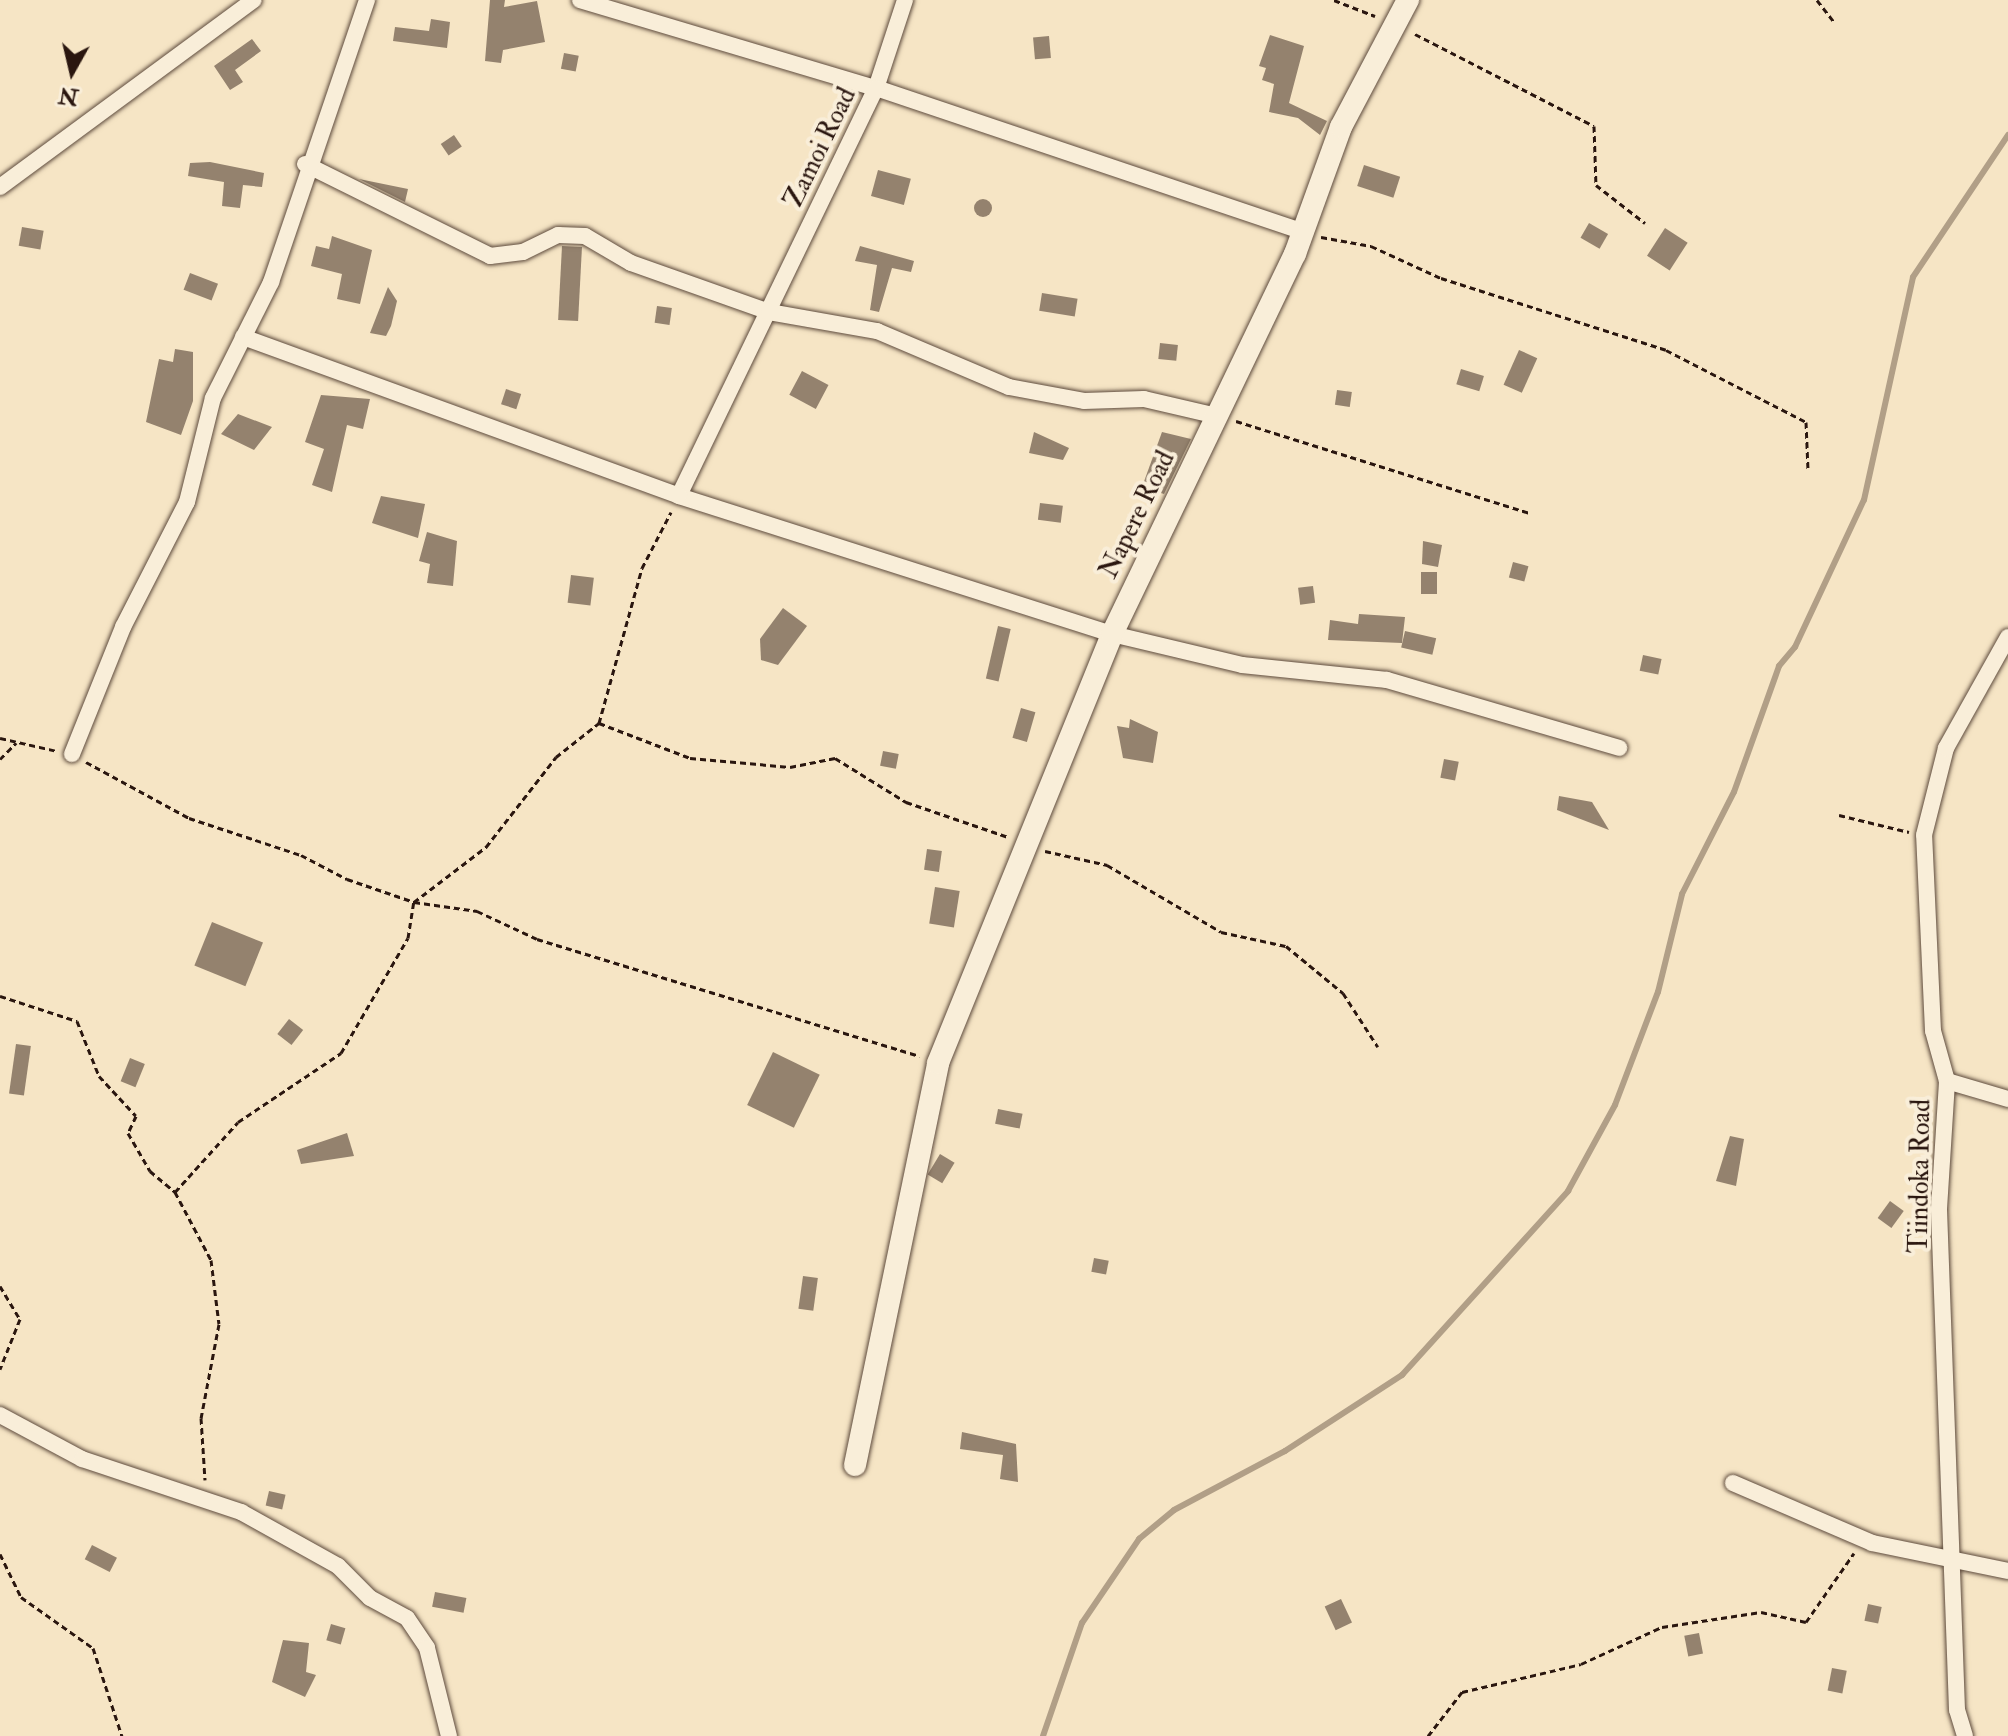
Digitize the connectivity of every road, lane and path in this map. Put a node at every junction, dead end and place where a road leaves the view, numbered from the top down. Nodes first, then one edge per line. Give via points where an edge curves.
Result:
1 (254, 0) edge
2 (367, 0) edge
3 (580, 0) edge
4 (905, 0) edge
5 (1334, 0) edge
6 (1408, 0) edge
7 (1817, 0) edge
8 (1834, 22) dead end
9 (1396, 24) junction
10 (876, 88) junction
11 (305, 164) junction
12 (0, 187) edge
13 (1645, 223) dead end
14 (1303, 232) junction
15 (769, 312) junction
16 (243, 337) junction
17 (1217, 416) junction
18 (1808, 469) dead end
19 (679, 496) junction
20 (1529, 513) dead end
21 (1112, 634) junction
22 (2008, 637) edge
23 (0, 738) edge
24 (16, 743) junction
25 (1619, 748) dead end
26 (72, 754) junction
27 (0, 759) edge
28 (1839, 815) dead end
29 (1924, 835) junction
30 (414, 902) junction
31 (0, 996) edge
32 (938, 1063) junction
33 (1947, 1081) junction
34 (2008, 1099) edge
35 (175, 1192) junction
36 (0, 1286) edge
37 (0, 1369) edge
38 (0, 1415) edge
39 (855, 1465) dead end
40 (1733, 1483) dead end
41 (210, 1484) dead end
42 (1862, 1539) junction
43 (0, 1554) edge
44 (1952, 1560) junction
45 (2008, 1571) edge
46 (122, 1736) edge
47 (449, 1736) edge
48 (1428, 1736) edge
49 (1965, 1736) edge

1 - 12 street
2 - 11 street
3 - 10 street
4 - 10 street, Zamoi Road
5 - 9 path
6 - 9 street, Napere Road
7 - 8 path
9 - 13 path via 1475,70 1561,102 1594,126 1596,185
9 - 14 street, Napere Road via 1341,127
10 - 14 street
10 - 15 street, Zamoi Road
11 - 15 street via 490,256 523,252 558,235 585,236 631,263
11 - 16 street via 271,282
14 - 17 street, Napere Road
14 - 18 path via 1371,246 1441,278 1666,350 1806,422
15 - 17 street via 877,331 1009,387 1084,401 1144,399
15 - 19 street, Zamoi Road
16 - 19 street
16 - 26 street via 213,398 187,502 123,627
17 - 20 path
17 - 21 street, Napere Road
19 - 21 street
19 - 30 path via 642,568 599,723 556,757 486,847
21 - 25 street via 1242,665 1387,680
21 - 32 street, Napere Road
22 - 29 street, Tiindoka Road via 1946,748
23 - 24 path
24 - 26 path
24 - 27 path
26 - 30 path via 189,818
28 - 29 path
29 - 33 street, Tiindoka Road via 1933,1031
30 - 32 path via 477,911 537,939 736,1002 857,1031
30 - 35 path via 408,938 341,1053 238,1122
31 - 35 path via 77,1021 99,1076 136,1116 128,1133 150,1171
32 - 39 street, Napere Road
33 - 34 street
33 - 44 street, Tiindoka Road via 1939,1209
35 - 41 path via 211,1260 219,1324 201,1418 201,1476
36 - 37 path via 20,1319
38 - 47 street via 82,1459 241,1512 338,1566 370,1598 407,1618 427,1648
40 - 42 street
42 - 44 street
42 - 48 path via 1806,1622 1761,1612 1662,1627 1581,1664 1462,1692
43 - 46 path via 21,1597 93,1648
44 - 45 street
44 - 49 street, Tiindoka Road via 1957,1710

